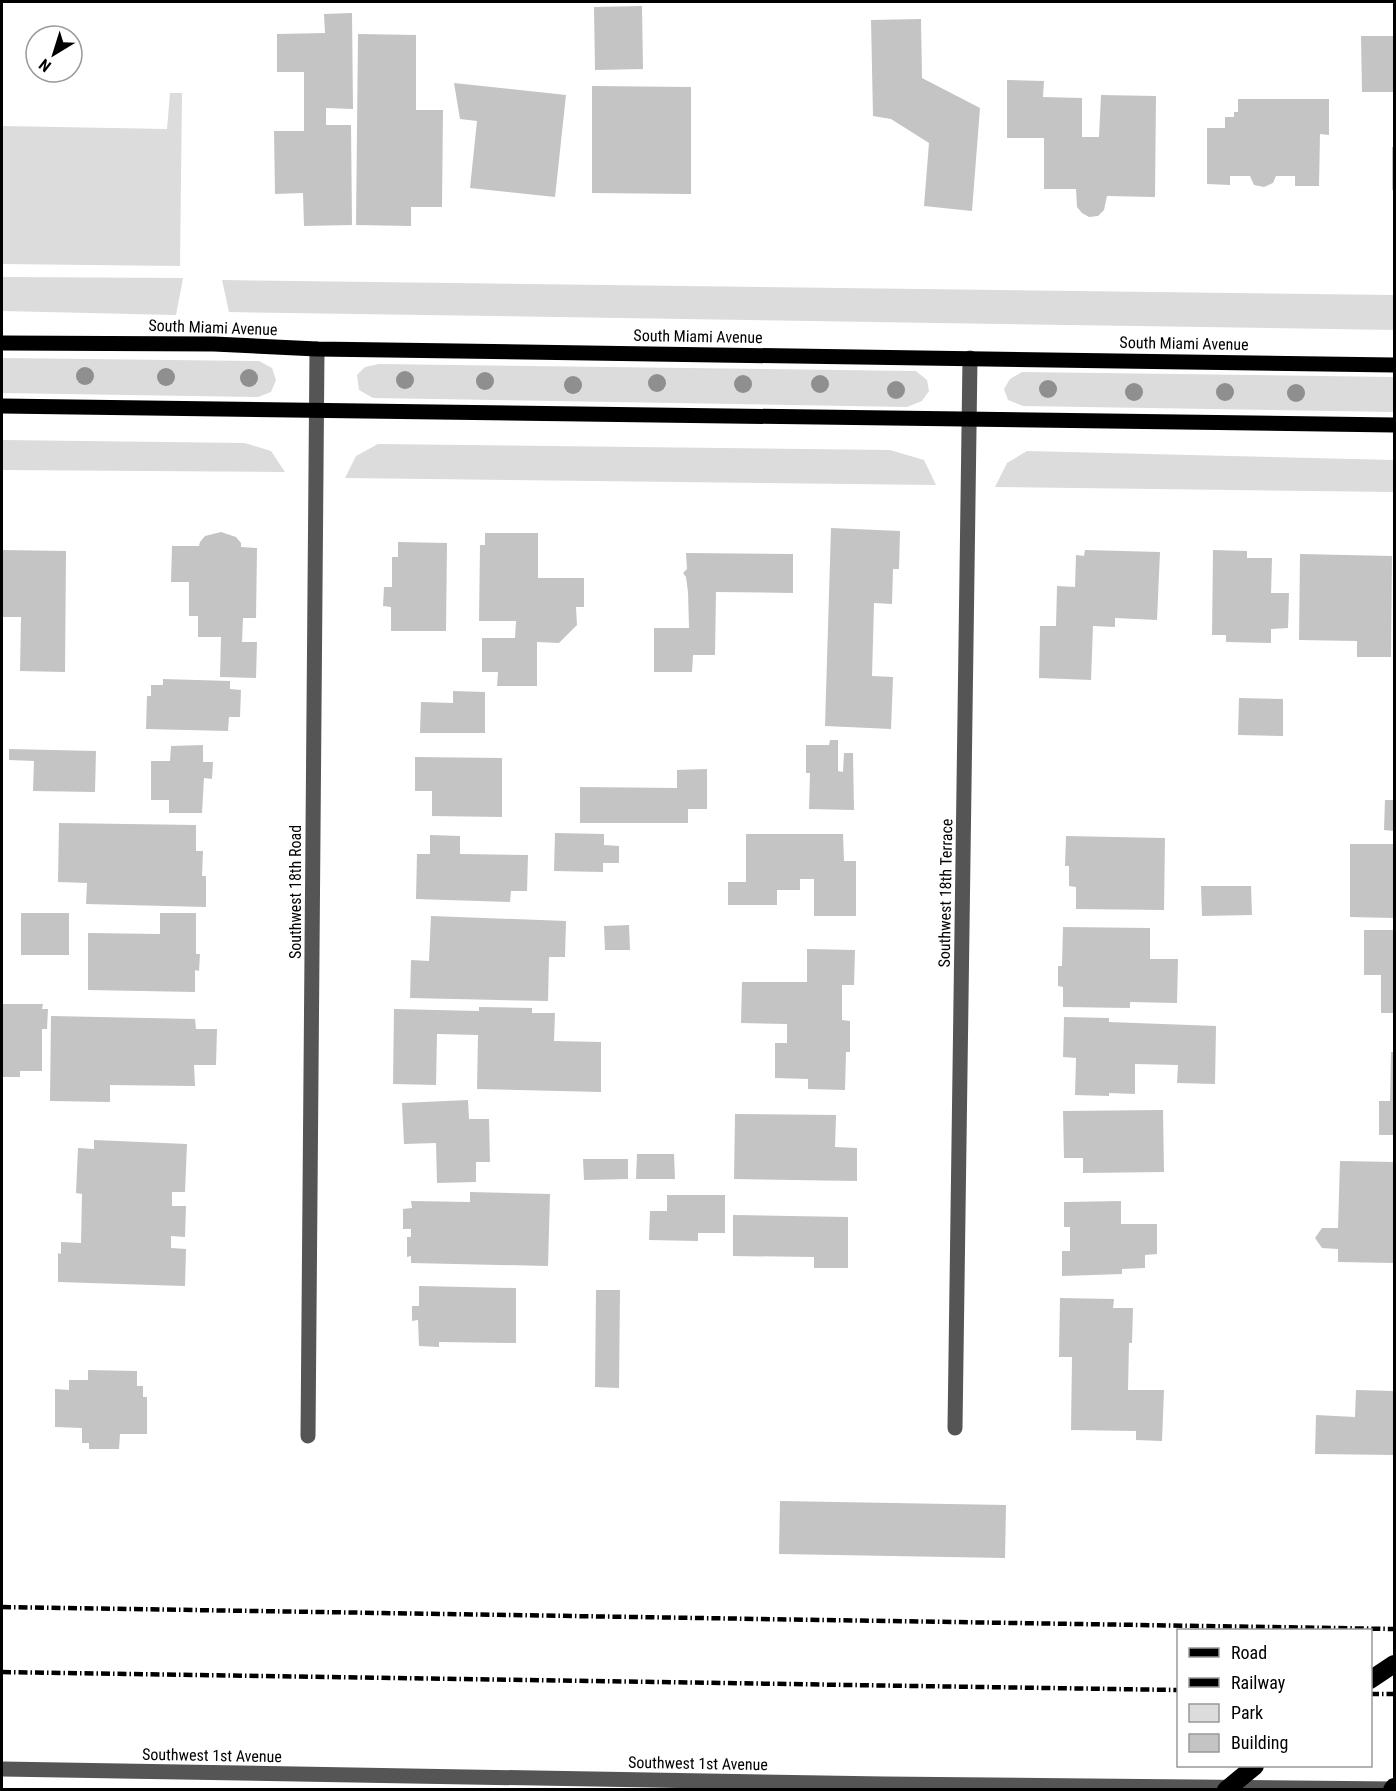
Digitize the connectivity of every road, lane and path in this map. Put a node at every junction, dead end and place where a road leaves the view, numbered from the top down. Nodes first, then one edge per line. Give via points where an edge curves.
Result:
1 (2, 343) edge
2 (317, 349) junction
3 (970, 358) junction
4 (1395, 365) edge
5 (2, 406) edge
6 (316, 410) junction
7 (970, 418) junction
8 (1395, 425) edge
9 (955, 1428) dead end
10 (308, 1436) dead end
11 (1395, 1664) edge
12 (1372, 1679) edge
13 (1254, 1767) edge
14 (2, 1769) edge
15 (884, 1787) edge
16 (1394, 1789) edge
17 (1226, 1790) edge

1 - 2 main road, South Miami Avenue via 214,344
2 - 3 main road, South Miami Avenue
2 - 6 street, Southwest 18th Road
3 - 4 main road, South Miami Avenue
3 - 7 street, Southwest 18th Terrace
5 - 6 main road
6 - 7 main road
6 - 10 street, Southwest 18th Road
7 - 8 main road
7 - 9 street, Southwest 18th Terrace
11 - 12 highway
13 - 17 highway
14 - 15 street, Southwest 1st Avenue
15 - 16 street, Southwest 1st Avenue

